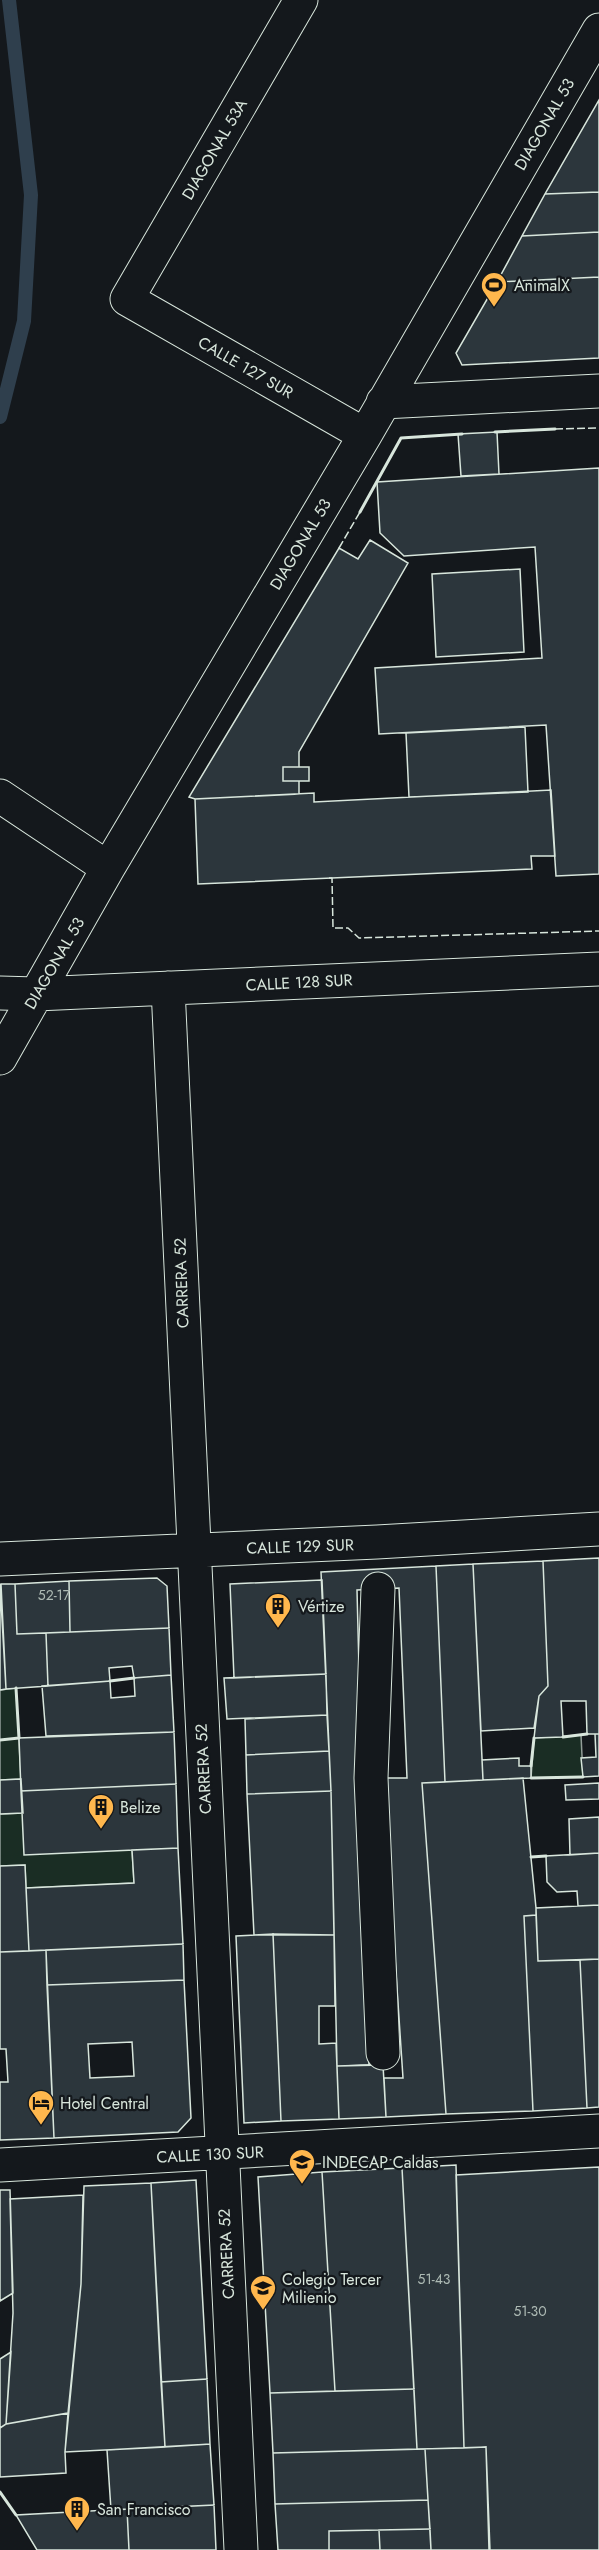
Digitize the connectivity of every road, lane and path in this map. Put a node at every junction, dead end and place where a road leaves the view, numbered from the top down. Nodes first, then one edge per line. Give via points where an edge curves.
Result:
1 (301, 0) edge
2 (599, 30) edge
3 (127, 299) joint
4 (599, 391) edge
5 (383, 402) junction
6 (365, 435) junction
7 (0, 796) edge
8 (108, 868) junction
9 (599, 969) edge
10 (168, 988) junction
11 (0, 993) edge
12 (36, 994) junction
13 (0, 1058) edge
14 (599, 1530) edge
15 (193, 1550) junction
16 (0, 1559) edge
17 (377, 1567) junction
18 (383, 2053) dead end
19 (599, 2131) edge
20 (222, 2154) junction
21 (0, 2165) edge
22 (240, 2550) edge

1 - 3 street, DIAGONAL 53A
2 - 5 street, DIAGONAL 53
3 - 6 street, CALLE 127 SUR
4 - 5 street
5 - 6 street, DIAGONAL 53
6 - 8 street, DIAGONAL 53
7 - 8 street
8 - 12 street, DIAGONAL 53
9 - 10 street, CALLE 128 SUR
10 - 12 street, CALLE 128 SUR
10 - 15 street, CARRERA 52
11 - 12 street, CALLE 128 SUR
12 - 13 street, DIAGONAL 53
14 - 17 street, CALLE 129 SUR
15 - 16 street, CALLE 129 SUR
15 - 17 street, CALLE 129 SUR
15 - 20 street, CARRERA 52
17 - 18 street via 370,1778
19 - 20 street, CALLE 130 SUR
20 - 21 street, CALLE 130 SUR
20 - 22 street, CARRERA 52

